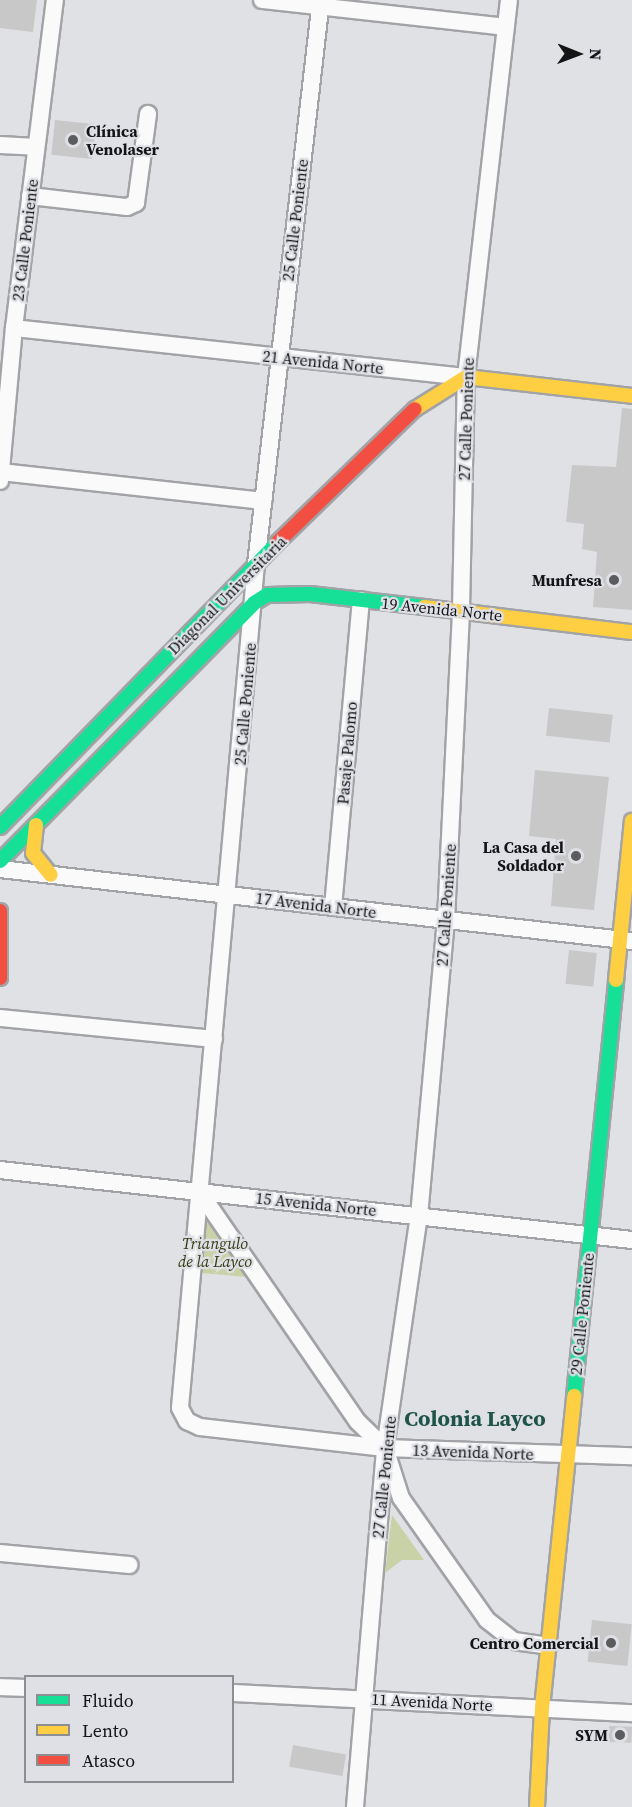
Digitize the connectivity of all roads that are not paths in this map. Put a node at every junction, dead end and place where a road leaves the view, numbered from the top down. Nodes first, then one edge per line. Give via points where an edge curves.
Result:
1 (55, 0) edge
2 (262, 0) edge
3 (509, 0) edge
4 (321, 3) edge
5 (506, 27) junction
6 (148, 114) dead end
7 (0, 145) edge
8 (36, 147) junction
9 (30, 196) junction
10 (14, 328) junction
11 (278, 357) junction
12 (466, 376) junction
13 (632, 396) edge
14 (0, 476) edge
15 (263, 501) junction
16 (256, 564) junction
17 (362, 600) junction
18 (254, 603) junction
19 (461, 610) junction
20 (632, 632) edge
21 (632, 821) edge
22 (36, 825) junction
23 (0, 827) edge
24 (0, 861) edge
25 (0, 869) edge
26 (51, 874) junction
27 (229, 894) junction
28 (333, 907) junction
29 (0, 911) edge
30 (446, 920) junction
31 (627, 940) edge
32 (0, 962) edge
33 (0, 978) edge
34 (0, 1017) edge
35 (214, 1039) junction
36 (0, 1170) edge
37 (199, 1191) junction
38 (419, 1216) junction
39 (590, 1236) junction
40 (632, 1240) edge
41 (180, 1408) joint
42 (385, 1448) junction
43 (567, 1456) junction
44 (632, 1456) edge
45 (0, 1553) edge
46 (129, 1564) dead end
47 (549, 1646) junction
48 (0, 1687) edge
49 (24, 1688) edge
50 (234, 1693) edge
51 (363, 1698) junction
52 (542, 1708) junction
53 (632, 1713) edge
54 (355, 1807) edge
55 (537, 1807) edge

1 - 8 street, 23 Calle Poniente
2 - 4 street
3 - 5 street, 27 Calle Poniente
4 - 5 street
4 - 11 street, 25 Calle Poniente
5 - 12 street, 27 Calle Poniente
6 - 9 street via 136,203 127,207
7 - 8 street
8 - 9 street, 23 Calle Poniente
9 - 10 street, 23 Calle Poniente
10 - 11 street, 21 Avenida Norte
10 - 14 street, 23 Calle Poniente
11 - 12 street, 21 Avenida Norte
11 - 15 street, 25 Calle Poniente
12 - 13 main road, 21 Avenida Norte
12 - 16 main road, Diagonal Universitaria via 416,408
12 - 19 street, 27 Calle Poniente
14 - 15 street
15 - 16 street, 25 Calle Poniente
16 - 18 street, 25 Calle Poniente
16 - 23 main road, Diagonal Universitaria
17 - 18 main road, 19 Avenida Norte via 282,592
17 - 19 main road, 19 Avenida Norte
17 - 28 street, Pasaje Palomo
18 - 22 main road, Diagonal Universitaria
18 - 27 street, 25 Calle Poniente
19 - 20 main road, 19 Avenida Norte
19 - 30 street, 27 Calle Poniente
21 - 31 main road, 29 Calle Poniente
22 - 24 main road, Diagonal Universitaria
22 - 26 main road via 33,853
25 - 26 street, 17 Avenida Norte
26 - 27 street, 17 Avenida Norte
27 - 28 street, 17 Avenida Norte
27 - 35 street, 25 Calle Poniente
28 - 30 street, 17 Avenida Norte
29 - 32 main road
30 - 31 street, 17 Avenida Norte
30 - 38 street, 27 Calle Poniente
31 - 39 main road, 29 Calle Poniente
32 - 33 main road
34 - 35 street
35 - 37 street, 25 Calle Poniente
36 - 37 street, 15 Avenida Norte
37 - 38 street, 15 Avenida Norte
37 - 41 street, 25 Calle Poniente
37 - 42 street via 358,1422
38 - 39 street, 15 Avenida Norte
38 - 42 street, 27 Calle Poniente
39 - 40 street, 15 Avenida Norte
39 - 43 main road, 29 Calle Poniente
41 - 42 street, 13 Avenida Norte via 187,1421 200,1427
42 - 43 street, 13 Avenida Norte
42 - 47 street via 401,1498 487,1620 514,1641
42 - 51 street, 27 Calle Poniente
43 - 44 street, 13 Avenida Norte
43 - 47 main road, 29 Calle Poniente
45 - 46 street
47 - 52 main road, 29 Calle Poniente
48 - 49 street
50 - 51 street, 11 Avenida Norte
51 - 52 street, 11 Avenida Norte
51 - 54 street, 27 Calle Poniente
52 - 53 street, 11 Avenida Norte
52 - 55 main road, 29 Calle Poniente

